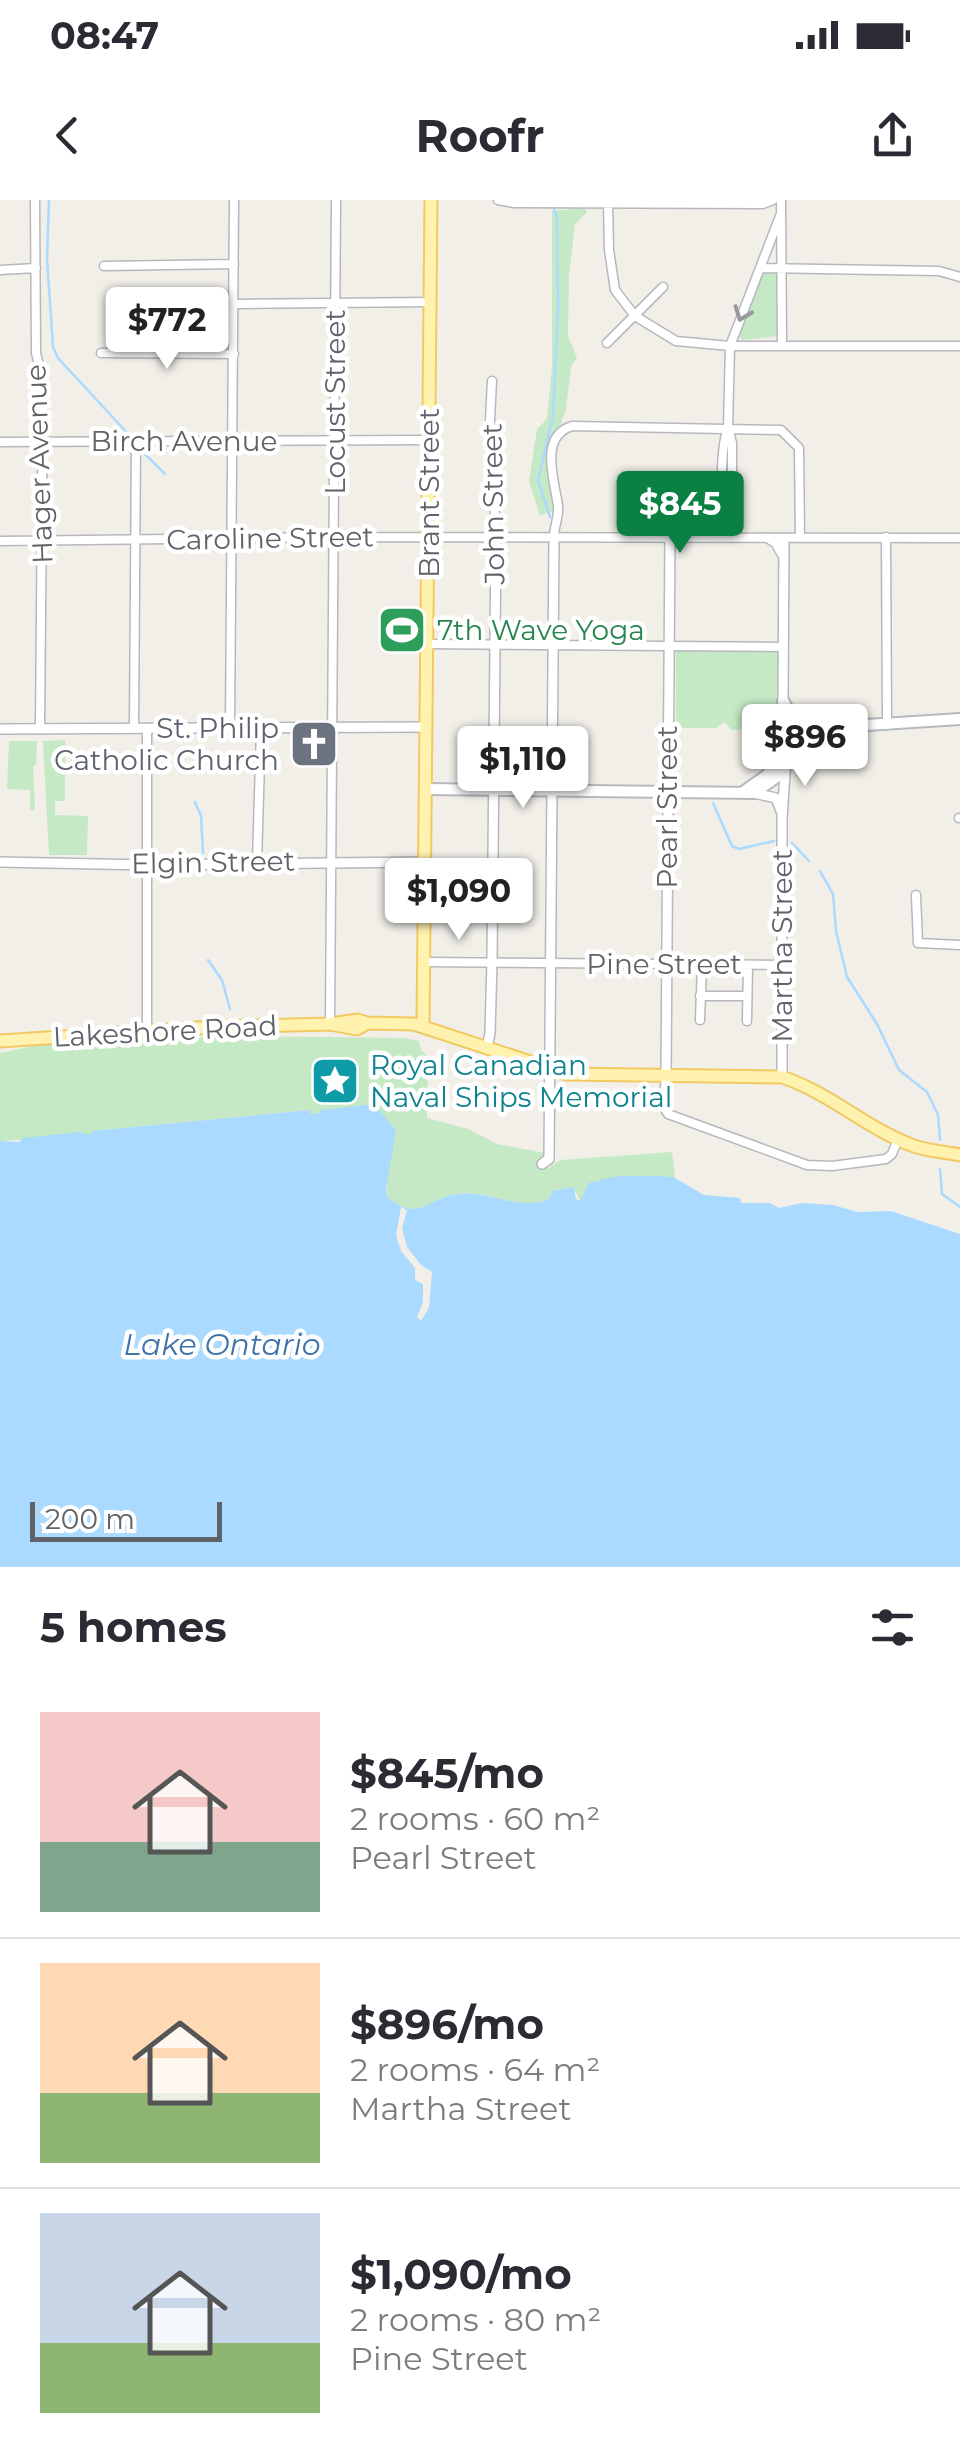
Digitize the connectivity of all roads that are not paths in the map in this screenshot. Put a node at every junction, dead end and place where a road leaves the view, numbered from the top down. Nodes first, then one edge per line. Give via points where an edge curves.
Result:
1 (35, 200) edge
2 (234, 200) edge
3 (336, 200) edge
4 (431, 200) edge
5 (498, 200) edge
6 (773, 200) edge
7 (781, 200) edge
8 (608, 204) junction
9 (780, 216) junction
10 (234, 264) junction
11 (104, 266) dead end
12 (36, 268) junction
13 (760, 268) junction
14 (781, 269) junction
15 (0, 270) edge
16 (960, 278) edge
17 (663, 287) dead end
18 (430, 302) junction
19 (234, 304) junction
20 (335, 304) junction
21 (634, 316) junction
22 (607, 343) dead end
23 (782, 345) junction
24 (730, 346) junction
25 (960, 346) edge
26 (100, 353) dead end
27 (234, 354) junction
28 (492, 381) dead end
29 (728, 427) junction
30 (337, 440) junction
31 (429, 440) junction
32 (136, 441) junction
33 (234, 441) junction
34 (0, 442) edge
35 (43, 442) junction
36 (334, 536) junction
37 (429, 537) junction
38 (496, 537) junction
39 (554, 537) junction
40 (726, 537) junction
41 (800, 537) junction
42 (886, 537) junction
43 (232, 538) junction
44 (670, 538) junction
45 (768, 538) junction
46 (784, 538) junction
47 (960, 538) edge
48 (135, 539) junction
49 (43, 540) junction
50 (0, 541) edge
51 (783, 558) junction
52 (427, 644) junction
53 (494, 644) junction
54 (554, 645) junction
55 (668, 646) junction
56 (783, 648) junction
57 (783, 700) junction
58 (960, 720) edge
59 (887, 725) junction
60 (230, 727) junction
61 (332, 727) junction
62 (134, 728) junction
63 (261, 728) junction
64 (426, 728) junction
65 (821, 728) junction
66 (0, 729) edge
67 (40, 729) junction
68 (147, 729) junction
69 (795, 740) junction
70 (787, 756) junction
71 (427, 789) junction
72 (492, 791) junction
73 (553, 791) junction
74 (667, 791) junction
75 (748, 793) junction
76 (782, 818) junction
77 (330, 860) junction
78 (0, 862) edge
79 (257, 862) junction
80 (425, 862) junction
81 (147, 865) junction
82 (916, 895) dead end
83 (960, 944) edge
84 (426, 962) junction
85 (492, 962) junction
86 (550, 963) junction
87 (666, 964) junction
88 (702, 964) junction
89 (748, 964) junction
90 (782, 965) junction
91 (700, 996) junction
92 (747, 996) junction
93 (700, 1020) dead end
94 (747, 1021) dead end
95 (330, 1024) junction
96 (423, 1026) junction
97 (147, 1030) junction
98 (0, 1042) edge
99 (487, 1046) junction
100 (550, 1069) junction
101 (666, 1076) junction
102 (782, 1077) junction
103 (898, 1139) junction
104 (960, 1155) edge
105 (542, 1164) dead end

1 - 12 street, Hager Avenue
2 - 10 street
3 - 20 street, Locust Street
4 - 18 main road, Brant Street
5 - 8 street
6 - 8 street
7 - 9 street
8 - 21 street via 615,290
9 - 13 street
9 - 14 street
10 - 11 street
10 - 19 street
12 - 15 street
12 - 35 street, Hager Avenue
13 - 14 street
13 -> 24 street
14 - 16 street via 939,271
14 - 23 street
17 - 21 street
18 - 20 street
18 - 31 main road, Brant Street
19 - 20 street
19 - 27 street
20 - 30 street, Locust Street
21 - 22 street
21 - 24 street via 676,341
23 - 24 street
23 - 25 street
24 - 29 street
26 - 27 street
27 - 33 street
28 - 38 street, John Street
29 - 39 street via 564,428 551,455 558,506
29 - 40 street via 732,496
29 - 41 street via 781,430 799,448
30 - 31 street, Birch Avenue
30 - 33 street, Birch Avenue
30 - 36 street, Locust Street
31 - 37 main road, Brant Street
32 - 33 street, Birch Avenue
32 - 35 street, Birch Avenue
32 - 48 street
33 - 43 street
34 - 35 street, Birch Avenue
35 - 49 street, Hager Avenue
36 - 37 street, Caroline Street
36 - 43 street, Caroline Street
36 - 61 street, Locust Street
37 - 38 street, Caroline Street
37 - 52 main road, Brant Street
38 - 39 street, Caroline Street
38 - 53 street, John Street
39 - 44 street, Caroline Street
39 - 54 street
40 - 44 street, Caroline Street
40 - 45 street, Caroline Street
41 - 42 street, Caroline Street
41 - 46 street, Caroline Street
42 - 47 street, Caroline Street
42 - 59 street
43 - 48 street, Caroline Street
43 - 60 street
44 - 55 street, Pearl Street
45 - 46 street, Caroline Street
45 - 51 street
46 - 51 street
48 - 49 street, Caroline Street
48 - 62 street
49 - 50 street, Caroline Street
49 - 67 street, Hager Avenue
51 - 56 street
52 - 53 street
52 - 64 main road, Brant Street
53 - 54 street
53 - 72 street, John Street
54 - 55 street
54 - 73 street
55 - 56 street
55 - 74 street, Pearl Street
56 - 57 street
57 - 65 main road via 794,722
57 - 69 main road via 782,718
58 - 59 main road
59 - 65 main road
60 - 63 street
60 - 68 street
61 - 63 street
61 - 64 street
61 - 77 street, Locust Street
62 - 67 street
62 - 68 street
63 - 79 street
64 - 71 main road, Brant Street
65 - 69 main road
66 - 67 street
68 - 81 street
69 - 70 main road
69 - 75 main road
70 - 75 main road via 777,777
70 - 76 street, Martha Street
71 - 72 main road
71 - 80 main road, Brant Street
72 - 73 main road
72 - 85 street, John Street
73 - 74 main road
73 - 86 street
74 - 75 main road
74 - 87 street, Pearl Street
75 - 76 street via 778,800
76 - 90 street, Martha Street
77 - 79 street, Elgin Street
77 - 80 street, Elgin Street
77 - 95 street, Locust Street
78 - 81 street, Elgin Street
79 - 81 street, Elgin Street
80 - 84 main road, Brant Street
81 - 97 street
82 - 83 street via 918,943
84 - 85 street, Pine Street
84 - 96 main road, Brant Street
85 - 86 street, Pine Street
85 - 99 street, John Street
86 - 87 street, Pine Street
86 - 100 street
87 - 88 street, Pine Street
87 - 101 street, Pearl Street
88 - 89 street, Pine Street
88 - 91 street
89 - 90 street, Pine Street
89 - 92 street
90 - 102 street, Martha Street
91 - 92 street
91 - 93 street
92 - 94 street
95 - 96 main road, Lakeshore Road
95 - 97 main road, Lakeshore Road
96 - 99 main road, Lakeshore Road
97 - 98 main road, Lakeshore Road
99 - 100 main road, Lakeshore Road
100 - 101 main road, Lakeshore Road
100 - 105 street via 549,1158
101 - 102 main road, Lakeshore Road
101 - 103 street via 668,1114 807,1165 886,1159
102 - 103 main road, Lakeshore Road
103 - 104 main road, Lakeshore Road

